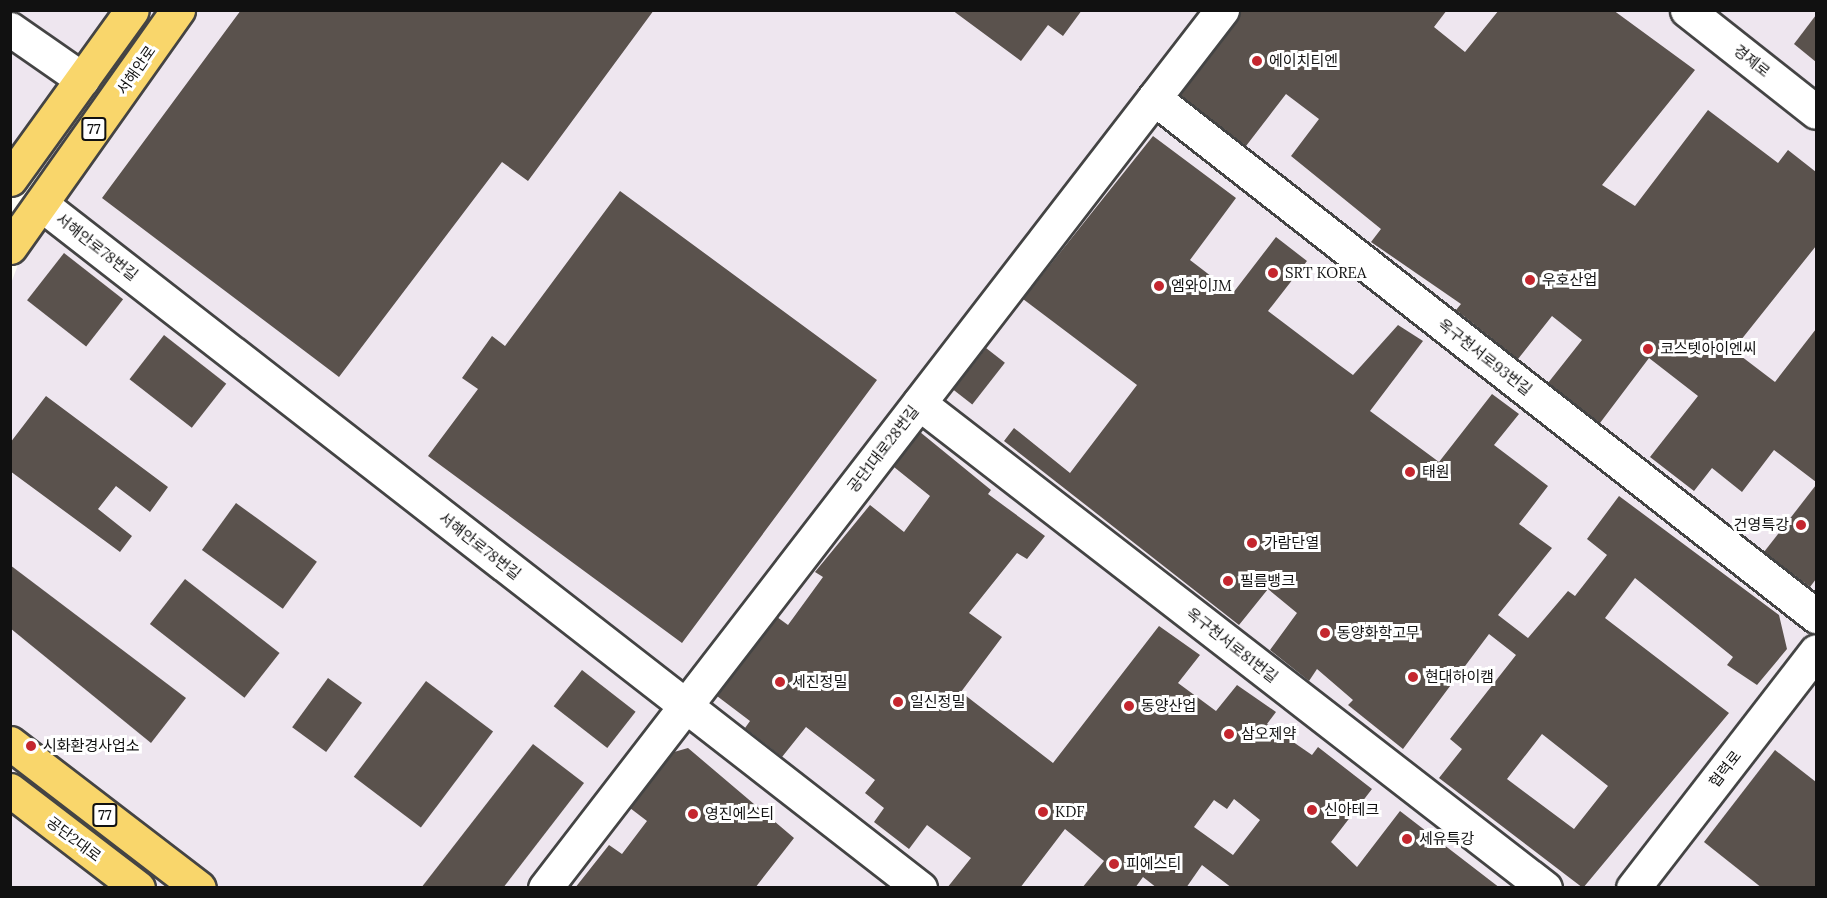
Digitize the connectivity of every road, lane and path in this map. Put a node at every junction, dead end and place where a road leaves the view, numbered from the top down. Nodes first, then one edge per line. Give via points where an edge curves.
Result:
1 (132, 10) edge
2 (178, 10) edge
3 (1222, 10) edge
4 (1687, 10) edge
5 (10, 29) edge
6 (82, 79) junction
7 (1154, 98) junction
8 (1816, 112) edge
9 (10, 180) edge
10 (41, 204) junction
11 (10, 247) edge
12 (919, 403) junction
13 (1816, 616) edge
14 (1816, 651) edge
15 (686, 705) junction
16 (10, 743) edge
17 (10, 790) edge
18 (138, 888) edge
19 (199, 888) edge
20 (545, 888) edge
21 (920, 888) edge
22 (1545, 888) edge
23 (1633, 888) edge

1 - 6 main road, 77
2 - 10 main road, 서해안로 / 77
3 - 7 street, 공단1대로28번길
4 - 8 street, 경제로
5 - 6 street
6 - 9 main road, 77
7 - 12 street, 공단1대로28번길
7 - 13 street, 옥구천서로93번길
10 - 11 main road, 서해안로 / 77
10 - 15 street, 서해안로78번길
12 - 15 street, 공단1대로28번길
12 - 22 street, 옥구천서로81번길
14 - 23 street, 협력로
15 - 20 street, 공단1대로28번길
15 - 21 street, 서해안로78번길
16 - 19 main road, 77
17 - 18 main road, 공단2대로 / 77

